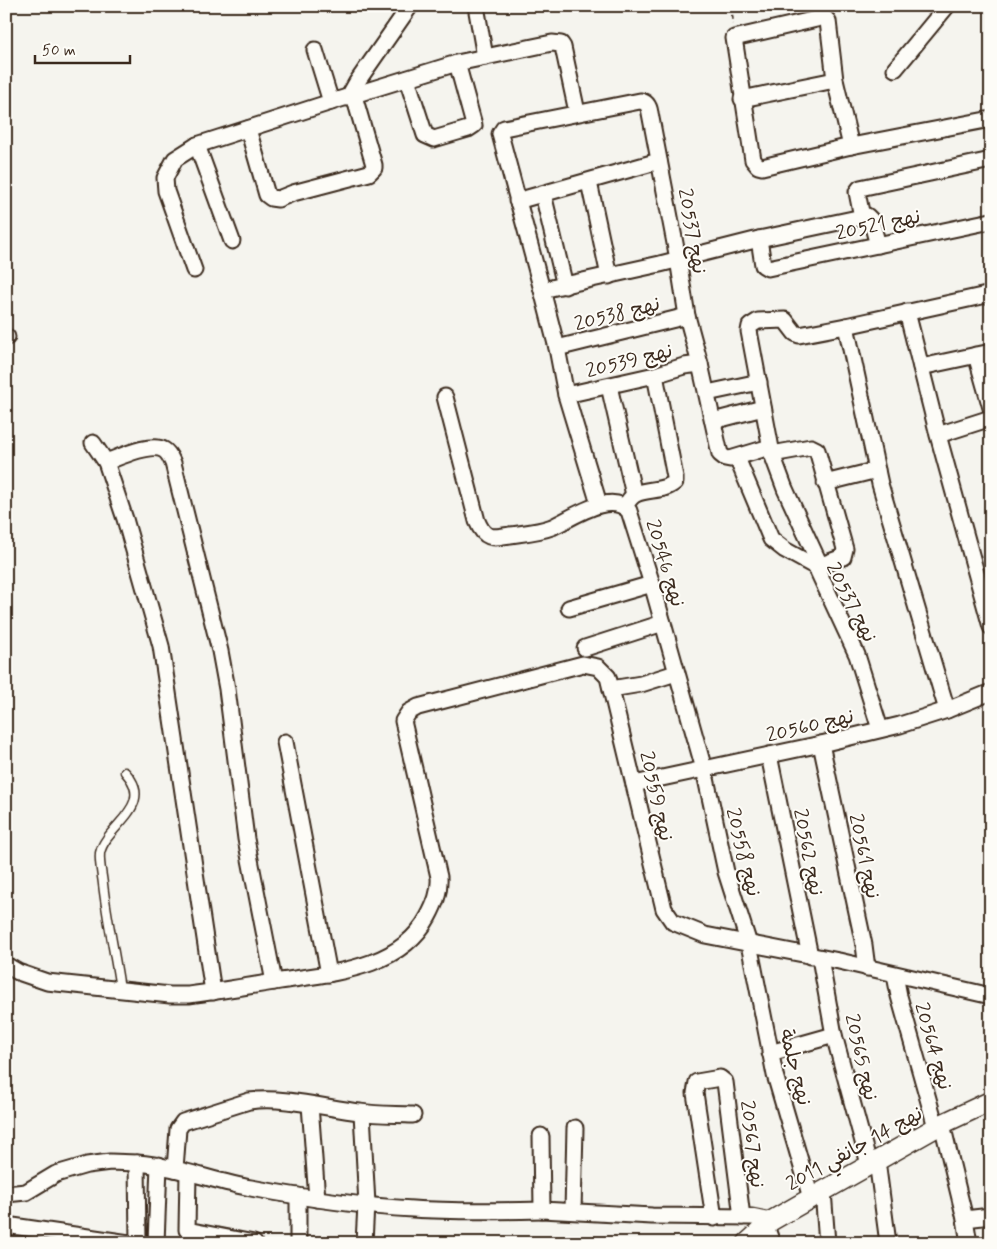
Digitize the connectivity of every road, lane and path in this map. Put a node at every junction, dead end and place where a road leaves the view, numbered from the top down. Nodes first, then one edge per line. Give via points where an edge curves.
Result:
1 (410, 6) edge
2 (476, 6) edge
3 (731, 6) edge
4 (947, 6) edge
5 (734, 38) junction
6 (315, 50) dead end
7 (485, 57) junction
8 (458, 63) junction
9 (894, 69) dead end
10 (407, 79) junction
11 (835, 80) junction
12 (351, 97) junction
13 (742, 99) junction
14 (331, 102) junction
15 (577, 112) junction
16 (991, 119) edge
17 (248, 129) junction
18 (197, 145) junction
19 (851, 146) junction
20 (991, 160) edge
21 (660, 161) junction
22 (589, 182) junction
23 (543, 194) junction
24 (517, 201) junction
25 (862, 217) junction
26 (991, 221) edge
27 (759, 239) junction
28 (232, 241) dead end
29 (878, 244) junction
30 (678, 259) junction
31 (194, 270) dead end
32 (609, 276) junction
33 (565, 286) junction
34 (542, 290) junction
35 (991, 294) edge
36 (907, 312) junction
37 (687, 316) junction
38 (846, 326) junction
39 (557, 348) junction
40 (983, 354) edge
41 (699, 360) junction
42 (921, 367) junction
43 (655, 375) junction
44 (759, 382) junction
45 (609, 386) junction
46 (707, 393) junction
47 (566, 396) junction
48 (445, 397) dead end
49 (763, 408) junction
50 (991, 408) edge
51 (991, 418) edge
52 (713, 420) junction
53 (938, 435) junction
54 (93, 444) dead end
55 (771, 451) junction
56 (737, 458) junction
57 (106, 462) junction
58 (877, 470) junction
59 (826, 483) junction
60 (629, 500) junction
61 (599, 504) junction
62 (818, 566) junction
63 (652, 584) junction
64 (569, 608) dead end
65 (663, 623) junction
66 (991, 627) edge
67 (585, 648) dead end
68 (676, 673) junction
69 (610, 683) junction
70 (991, 692) edge
71 (946, 710) junction
72 (880, 729) junction
73 (285, 742) dead end
74 (821, 748) junction
75 (769, 755) junction
76 (704, 769) junction
77 (125, 772) dead end
78 (634, 784) junction
79 (749, 944) junction
80 (815, 957) junction
81 (6, 965) edge
82 (867, 968) junction
83 (329, 974) junction
84 (895, 975) junction
85 (274, 982) junction
86 (120, 989) junction
87 (212, 992) junction
88 (991, 996) edge
89 (834, 1035) junction
90 (770, 1053) junction
91 (991, 1102) edge
92 (310, 1105) junction
93 (362, 1113) junction
94 (414, 1115) dead end
95 (939, 1126) junction
96 (575, 1128) dead end
97 (541, 1136) dead end
98 (873, 1162) junction
99 (137, 1163) junction
100 (159, 1165) junction
101 (182, 1171) junction
102 (6, 1194) edge
103 (298, 1196) junction
104 (819, 1197) junction
105 (317, 1199) junction
106 (367, 1204) junction
107 (542, 1210) junction
108 (574, 1211) junction
109 (991, 1216) edge
110 (742, 1217) junction
111 (714, 1218) junction
112 (965, 1219) junction
113 (6, 1226) edge
114 (770, 1230) edge
115 (185, 1236) edge
116 (101, 1240) edge
117 (129, 1243) edge
118 (138, 1243) edge
119 (156, 1243) edge
120 (254, 1243) edge
121 (298, 1243) edge
122 (364, 1243) edge
123 (747, 1243) edge
124 (826, 1243) edge
125 (888, 1243) edge
126 (968, 1243) edge

1 - 12 street via 357,82
2 - 7 street
3 - 5 path
4 - 9 street
5 - 11 street via 825,18
5 - 13 street
6 - 14 street
7 - 8 street
7 - 15 street via 552,43 561,44
8 - 10 street
8 - 10 street via 474,125 468,129 434,139 425,135
10 - 12 street
11 - 13 street
11 - 19 street
12 - 14 street
12 - 17 street via 374,165 369,173 286,195 278,200 271,198 266,195
13 - 19 street via 753,160 758,166
14 - 17 street
15 - 21 street, نهج 20537 via 640,101 648,104
15 - 24 street via 504,128 501,132
16 - 19 street
17 - 18 street
18 - 28 street
18 - 31 street via 174,160 165,178 166,191
20 - 25 street via 860,188 857,192
21 - 22 street
21 - 30 street, نهج 20537
22 - 23 street
22 - 32 street
23 - 24 street
23 - 33 street
24 - 34 street
25 - 27 street
25 - 29 street via 870,218
26 - 29 street, نهج 20521
27 - 29 street, نهج 20521 via 763,266 768,268
27 - 30 street
30 - 32 street
30 - 37 street, نهج 20537
32 - 33 street
33 - 34 street
34 - 39 street
35 - 36 street
36 - 38 street
36 - 42 street
37 - 39 street, نهج 20538
37 - 41 street, نهج 20537
38 - 44 street via 799,335 785,320 758,322 750,326
38 - 58 street
39 - 47 street
40 - 42 street
40 - 50 street
41 - 43 street, نهج 20539
41 - 46 street, نهج 20537
42 - 53 street
43 - 45 street, نهج 20539
43 - 60 street via 675,482
44 - 46 street
44 - 49 street
45 - 47 street, نهج 20539
45 - 60 street
46 - 52 street, نهج 20537
47 - 61 street
48 - 61 street, نهج 20546 via 477,521 486,536 496,538 540,531
49 - 52 street
49 - 55 street
51 - 53 street
52 - 56 street, نهج 20537 via 720,454 727,459
53 - 66 street
54 - 57 street
55 - 56 street
55 - 59 street via 813,448
55 - 62 street
56 - 62 street, نهج 20537 via 771,539 785,550
57 - 85 street via 149,448 164,450 173,463 220,651 246,839
57 - 87 street via 161,646
58 - 59 street
58 - 71 street
59 - 62 street via 845,552 843,557
60 - 61 street, نهج 20546 via 618,504
60 - 63 street, نهج 20546 via 629,511
62 - 72 street, نهج 20537 via 857,654
63 - 64 street
63 - 65 street, نهج 20546
65 - 67 street
65 - 68 street, نهج 20546
68 - 69 street via 641,684
68 - 76 street, نهج 20546
69 - 78 street, نهج 20559
69 - 83 street via 598,667 583,664 409,712 403,721 404,731 440,888 422,928 396,951 375,962
70 - 71 street, نهج 20560
71 - 72 street, نهج 20560
72 - 74 street, نهج 20560
73 - 83 street
74 - 75 street, نهج 20560
74 - 82 street, نهج 20561
75 - 76 street, نهج 20560
75 - 80 street, نهج 20562
76 - 78 street, نهج 20560
76 - 79 street, نهج 20558 via 726,872
77 - 86 lane via 132,779 134,800 124,820 106,840 100,856
78 - 79 street, نهج 20559 via 664,909 673,922 706,935
79 - 80 street
79 - 90 street, نهج جلمة
80 - 82 street
80 - 89 street, نهج 20565
81 - 86 street via 47,982
82 - 84 street
83 - 85 street
84 - 88 street
84 - 95 street, نهج 20564
85 - 87 street
86 - 87 street via 170,995
89 - 90 street
89 - 98 street, نهج 20565
90 - 104 street, نهج جلمة
91 - 95 street, نهج 14 جانفي 2011
92 - 93 street
92 - 101 street via 254,1100 187,1120 178,1129
92 - 105 street
93 - 94 street
93 - 106 street
95 - 98 street, نهج 14 جانفي 2011
95 - 112 street, نهج 20564
96 - 108 street
97 - 107 street
98 - 104 street, نهج 14 جانفي 2011
98 - 125 street, نهج 20565
99 - 100 street
99 - 102 street via 86,1165 56,1174 26,1192
99 - 118 street
100 - 101 street
100 - 119 street
101 - 103 street via 249,1188
101 - 115 street
103 - 105 street
103 - 121 street
104 - 114 street, نهج 14 جانفي 2011
104 - 124 street, نهج جلمة
105 - 106 street
106 - 107 street via 412,1209
106 - 122 street
107 - 108 street
108 - 111 street
109 - 112 street
110 - 111 street
110 - 111 street, نهج 20567 via 725,1082 720,1078 697,1082 695,1093
110 - 114 street via 761,1218
112 - 126 street, نهج 20564
113 - 116 street
114 - 123 street, نهج 14 جانفي 2011
115 - 120 street
116 - 117 street

